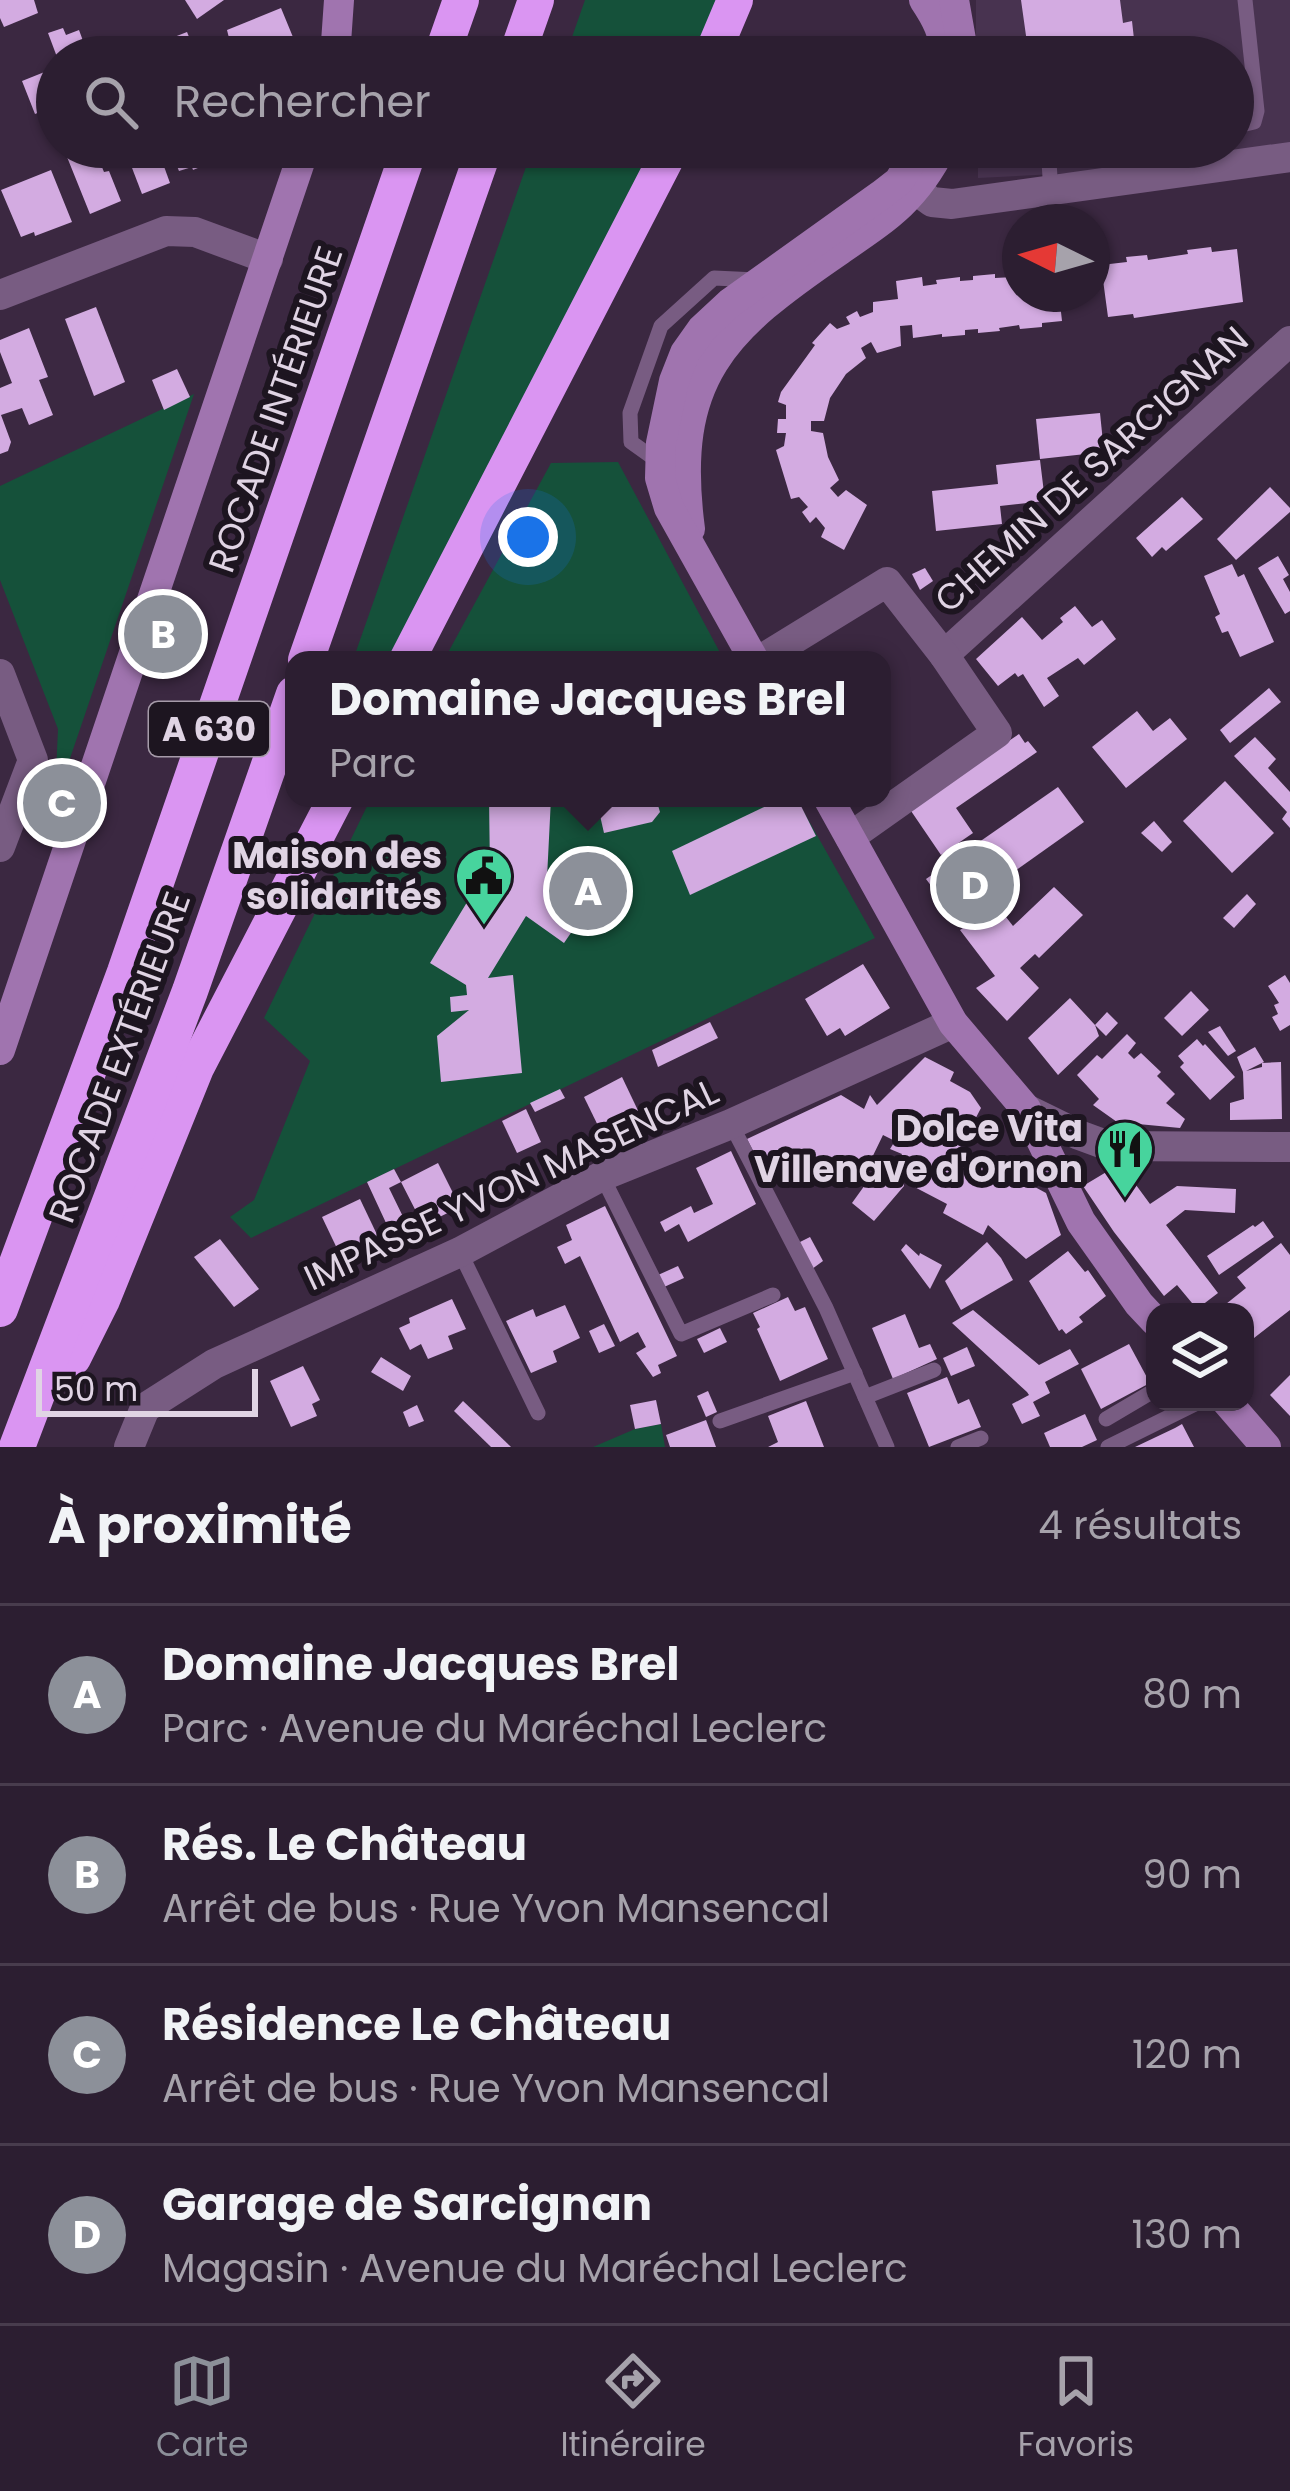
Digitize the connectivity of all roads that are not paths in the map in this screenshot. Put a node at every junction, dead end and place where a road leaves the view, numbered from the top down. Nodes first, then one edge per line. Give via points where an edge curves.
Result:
1 (338, 0) edge
2 (461, 0) edge
3 (536, 0) edge
4 (735, 0) edge
5 (924, 0) edge
6 (954, 0) edge
7 (1245, 0) edge
8 (336, 36) edge
9 (449, 36) edge
10 (523, 36) edge
11 (720, 36) edge
12 (942, 36) edge
13 (960, 36) edge
14 (1249, 36) edge
15 (1254, 77) edge
16 (1254, 122) edge
17 (1254, 158) edge
18 (1290, 158) edge
19 (298, 168) edge
20 (403, 168) edge
21 (478, 168) edge
22 (660, 168) edge
23 (907, 168) edge
24 (930, 168) edge
25 (1049, 168) edge
26 (1158, 168) edge
27 (916, 191) junction
28 (1051, 192) junction
29 (268, 259) junction
30 (0, 295) edge
31 (1290, 341) edge
32 (693, 546) junction
33 (309, 651) edge
34 (412, 651) edge
35 (752, 651) edge
36 (772, 651) edge
37 (944, 655) junction
38 (0, 674) edge
39 (285, 720) edge
40 (331, 807) edge
41 (833, 807) edge
42 (850, 837) junction
43 (0, 847) edge
44 (953, 1023) junction
45 (0, 1050) edge
46 (1026, 1109) junction
47 (731, 1124) junction
48 (1290, 1147) edge
49 (602, 1176) junction
50 (460, 1252) junction
51 (773, 1295) dead end
52 (0, 1309) edge
53 (1146, 1311) edge
54 (934, 1370) dead end
55 (855, 1373) junction
56 (1146, 1395) edge
57 (865, 1397) junction
58 (1181, 1411) edge
59 (1235, 1411) edge
60 (538, 1413) dead end
61 (1106, 1419) dead end
62 (720, 1421) dead end
63 (981, 1438) dead end
64 (17, 1447) edge
65 (29, 1447) edge
66 (129, 1447) edge
67 (887, 1447) edge
68 (958, 1447) edge
69 (1108, 1447) edge
70 (1266, 1447) edge

1 - 8 street
2 - 9 highway
3 - 10 highway
4 - 11 highway
5 - 12 street
6 - 13 street
7 - 14 lane
15 - 16 lane
17 - 18 street
19 - 29 street
20 - 52 highway, ROCADE INTÉRIEURE / A 630
21 - 33 highway
22 - 34 highway
23 - 32 street via 730,303 686,353 665,412 660,478
24 - 27 street
25 - 28 lane
26 - 28 street
27 - 28 street via 952,204
27 - 32 street via 774,296 711,365 686,444
29 - 30 street via 195,232 166,231
29 - 45 street
31 - 37 street, CHEMIN DE SARCIGNAN
32 - 35 street
36 - 37 street, CHEMIN DE SARCIGNAN via 887,582
37 - 42 street, CHEMIN DE SARCIGNAN via 997,733
38 - 43 street via 33,760
39 - 64 highway, ROCADE EXTÉRIEURE / A 630
40 - 65 highway via 196,1068 102,1300
41 - 42 street
42 - 44 street
44 - 46 street
44 - 47 street, IMPASSE YVON MASENCAL
46 - 48 street via 1109,1146
46 - 53 street via 1081,1222
47 - 49 street, IMPASSE YVON MASENCAL
47 - 55 lane
49 - 50 street, IMPASSE YVON MASENCAL
49 - 51 lane via 681,1334
50 - 60 lane
50 - 66 street, IMPASSE YVON MASENCAL via 214,1364 145,1408
54 - 57 lane
55 - 57 lane
55 - 62 lane
56 - 61 lane
57 - 67 lane
58 - 69 lane
59 - 70 street
63 - 68 lane

